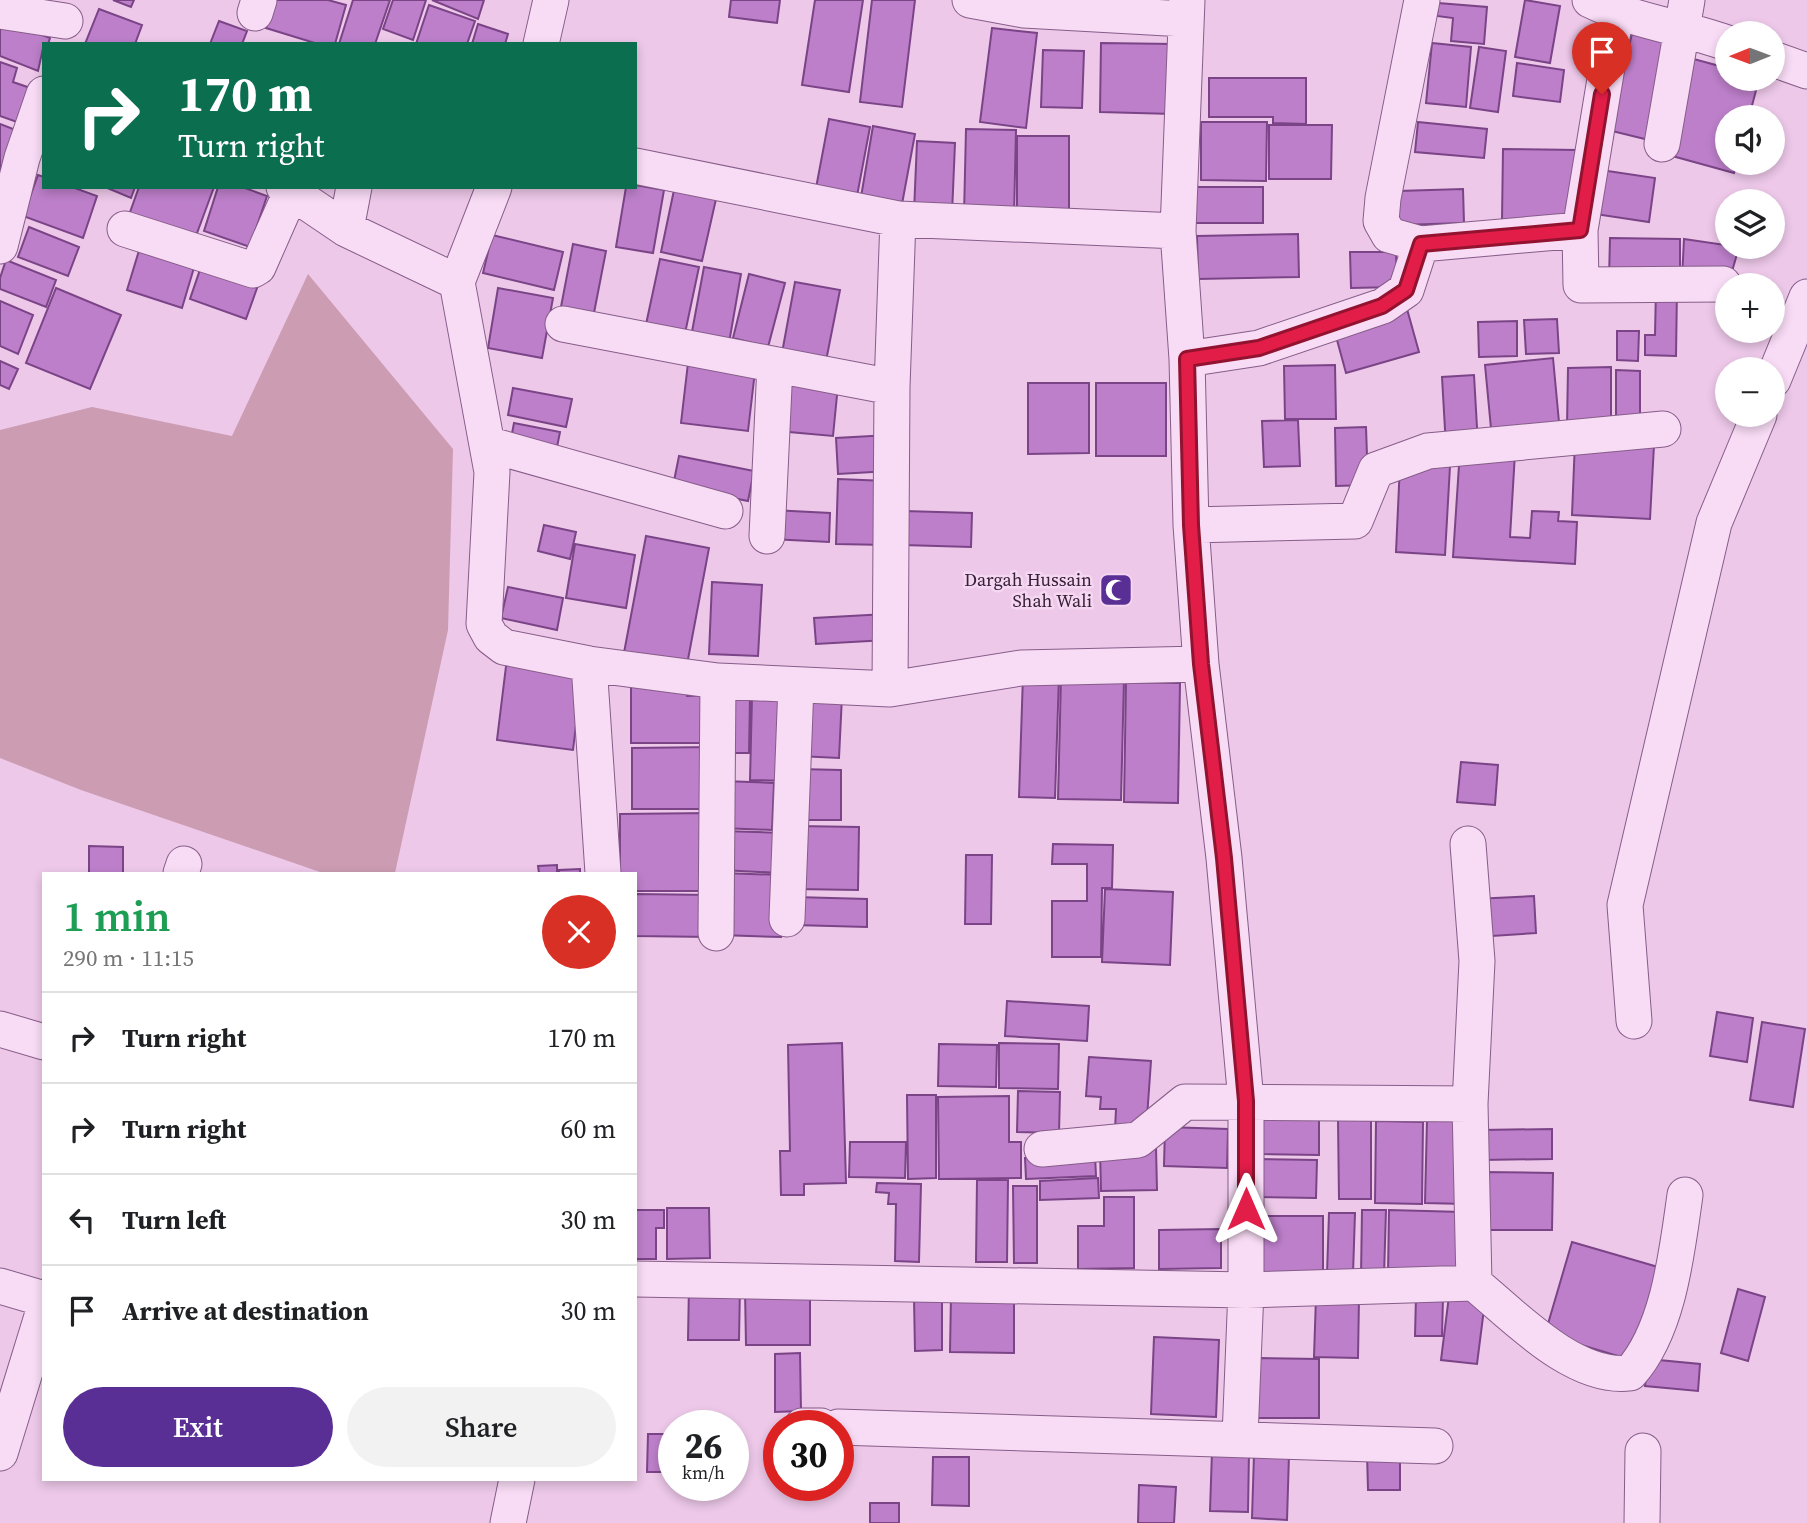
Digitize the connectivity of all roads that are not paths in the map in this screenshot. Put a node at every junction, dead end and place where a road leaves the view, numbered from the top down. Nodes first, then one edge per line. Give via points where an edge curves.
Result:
1 (551, 0) edge
2 (970, 0) edge
3 (1422, 0) edge
4 (1024, 5) edge
5 (1603, 6) edge
6 (1186, 10) edge
7 (0, 11) edge
8 (1686, 14) edge
9 (65, 21) edge
10 (1715, 35) edge
11 (541, 42) edge
12 (1785, 63) edge
13 (1807, 71) edge
14 (42, 100) edge
15 (1662, 144) dead end
16 (637, 166) edge
17 (287, 189) edge
18 (354, 189) edge
19 (493, 189) edge
20 (898, 219) junction
21 (125, 229) dead end
22 (346, 229) junction
23 (1580, 230) junction
24 (1178, 231) junction
25 (1421, 244) junction
26 (0, 246) edge
27 (457, 282) junction
28 (1715, 284) edge
29 (1807, 297) edge
30 (563, 324) dead end
31 (1782, 357) edge
32 (1187, 359) junction
33 (775, 365) junction
34 (892, 387) junction
35 (1754, 427) edge
36 (1663, 429) dead end
37 (487, 444) junction
38 (725, 511) dead end
39 (1191, 525) junction
40 (767, 536) dead end
41 (589, 664) junction
42 (1201, 664) junction
43 (718, 681) junction
44 (796, 685) junction
45 (890, 689) junction
46 (1468, 844) dead end
47 (603, 872) edge
48 (787, 919) dead end
49 (716, 933) dead end
50 (1634, 1021) dead end
51 (0, 1029) edge
52 (42, 1041) edge
53 (1246, 1101) junction
54 (1470, 1104) junction
55 (1042, 1149) dead end
56 (1685, 1195) dead end
57 (637, 1279) edge
58 (1474, 1283) junction
59 (0, 1286) edge
60 (1246, 1290) junction
61 (42, 1298) edge
62 (42, 1316) edge
63 (854, 1427) edge
64 (1240, 1437) junction
65 (1435, 1446) dead end
66 (1643, 1451) dead end
67 (0, 1453) edge
68 (517, 1481) edge
69 (508, 1523) edge
70 (1642, 1523) edge

1 - 11 street
2 - 4 street
3 - 25 street via 1381,221 1389,235
4 - 6 street
5 - 8 street
5 - 23 street
6 - 24 street
7 - 9 street
8 - 10 street
8 - 15 street
12 - 13 street
14 - 26 street
16 - 20 street
17 - 21 street via 253,270
17 - 22 street
18 - 22 street
19 - 27 street
20 - 24 street
20 - 34 street
22 - 27 street
23 - 25 street
23 - 28 street via 1581,285
24 - 32 street
25 - 32 street via 1406,290 1382,306 1259,348
27 - 37 street
29 - 31 street
30 - 33 street
32 - 39 street
33 - 34 street
33 - 40 street
34 - 45 street
35 - 50 street via 1714,523 1625,905
36 - 39 street via 1428,451 1376,470 1355,521
37 - 38 street
37 - 41 street via 492,472 484,624 504,647
39 - 42 street
41 - 43 street
41 - 47 street
42 - 45 street via 1021,668
42 - 53 street
43 - 44 street
43 - 49 street
44 - 45 street
44 - 48 street
46 - 54 street via 1477,961
51 - 52 street
53 - 54 street
53 - 55 street via 1185,1102 1138,1140
53 - 60 street
54 - 58 street
56 - 58 street via 1677,1251 1656,1333 1630,1373 1601,1373 1553,1349
57 - 60 street
58 - 60 street
59 - 61 street
60 - 64 street
62 - 67 street
63 - 64 street
64 - 65 street
66 - 70 street
68 - 69 street

